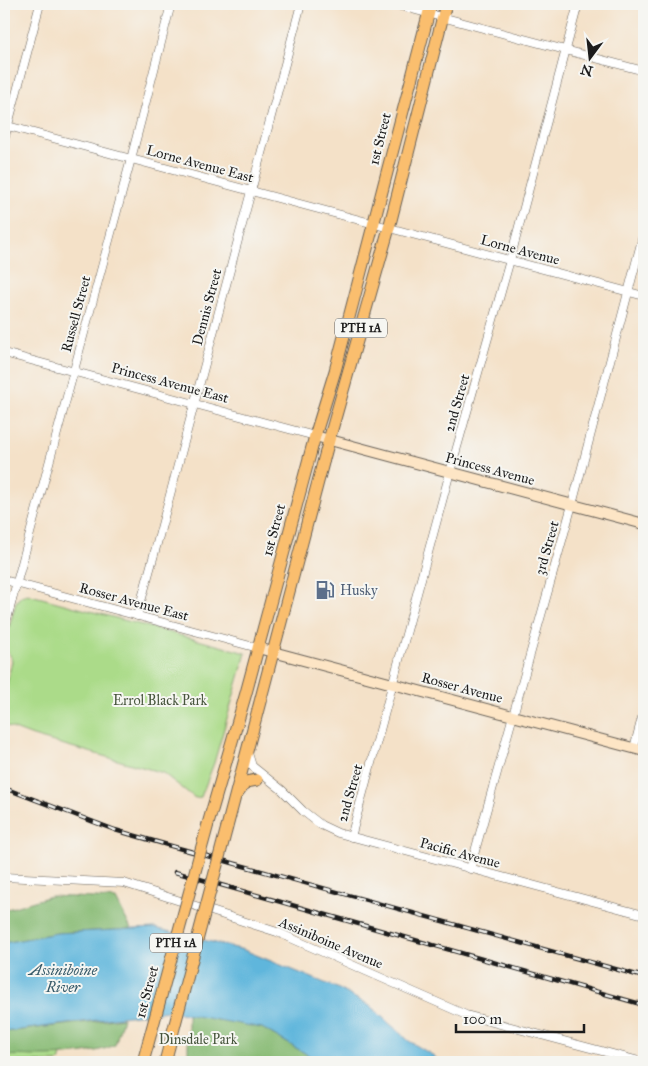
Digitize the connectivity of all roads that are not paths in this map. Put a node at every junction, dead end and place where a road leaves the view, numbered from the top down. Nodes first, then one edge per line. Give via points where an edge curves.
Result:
1 (40, 4) edge
2 (171, 4) edge
3 (301, 4) edge
4 (393, 4) edge
5 (446, 4) edge
6 (578, 4) edge
7 (429, 8) edge
8 (442, 17) junction
9 (566, 50) junction
10 (644, 71) edge
11 (6, 126) edge
12 (4, 140) edge
13 (131, 159) junction
14 (251, 191) junction
15 (374, 224) junction
16 (389, 228) junction
17 (644, 232) edge
18 (510, 260) junction
19 (628, 292) junction
20 (644, 296) edge
21 (4, 352) edge
22 (73, 371) junction
23 (194, 403) junction
24 (315, 436) junction
25 (330, 440) junction
26 (450, 472) junction
27 (572, 505) junction
28 (644, 524) edge
29 (4, 580) edge
30 (16, 583) junction
31 (137, 616) junction
32 (4, 630) edge
33 (258, 648) junction
34 (273, 652) junction
35 (392, 684) junction
36 (246, 693) junction
37 (644, 710) edge
38 (513, 716) junction
39 (248, 746) junction
40 (634, 748) junction
41 (644, 751) edge
42 (241, 774) junction
43 (257, 780) junction
44 (282, 790) junction
45 (235, 799) junction
46 (351, 837) junction
47 (470, 868) junction
48 (4, 877) edge
49 (644, 915) edge
50 (144, 1062) edge
51 (165, 1062) edge
52 (643, 1062) edge

1 - 11 street
2 - 13 street, Russell Street
3 - 14 street, Dennis Street
4 - 7 street
5 - 8 main road, PTH 1A
6 - 9 street, 2nd Street
7 - 8 street
7 - 15 main road, 1st Street / PTH 1A
8 - 9 street
8 - 16 main road, PTH 1A
9 - 10 street
9 - 18 street, 2nd Street
11 - 12 street
11 - 13 street, Lorne Avenue East
13 - 14 street, Lorne Avenue East
13 - 22 street, Russell Street
14 - 15 street, Lorne Avenue East
14 - 23 street, Dennis Street
15 - 16 street, Lorne Avenue East
15 - 24 main road, 1st Street / PTH 1A
16 - 18 street, Lorne Avenue
16 - 25 main road, PTH 1A
17 - 19 street, 3rd Street
18 - 19 street, Lorne Avenue
18 - 26 street, 2nd Street
19 - 20 street, Lorne Avenue
19 - 27 street, 3rd Street
21 - 22 street, Princess Avenue East
22 - 23 street, Princess Avenue East
22 - 30 street, Russell Street
23 - 24 street, Princess Avenue East
23 - 31 street, Dennis Street
24 - 25 street, Princess Avenue East
24 - 33 main road, 1st Street / PTH 1A
25 - 26 street, Princess Avenue
25 - 34 main road, PTH 1A
26 - 27 street, Princess Avenue
26 - 35 street, 2nd Street
27 - 28 street, Princess Avenue
27 - 38 street, 3rd Street
29 - 30 street, Rosser Avenue East
30 - 31 street, Rosser Avenue East
30 - 32 street, Russell Street
31 - 33 street, Rosser Avenue East
33 - 34 street, Rosser Avenue
33 - 36 main road, 1st Street / PTH 1A
34 - 35 street, Rosser Avenue
34 - 39 main road, PTH 1A
35 - 38 street, Rosser Avenue
35 - 46 street, 2nd Street
36 - 42 main road via 233,764
36 - 50 main road, 1st Street / PTH 1A, bridge
37 - 40 street
38 - 40 street, Rosser Avenue
38 - 47 street, 3rd Street
39 - 42 main road, PTH 1A
39 - 44 street, Pacific Avenue via 252,766
40 - 41 street, Rosser Avenue
42 - 43 street, Pacific Avenue
42 - 45 main road, PTH 1A
43 - 44 street, Pacific Avenue
43 - 45 main road via 246,782
44 - 46 street, Pacific Avenue via 311,818 330,830
45 - 51 main road, PTH 1A, bridge
46 - 47 street, Pacific Avenue
47 - 49 street, Pacific Avenue
48 - 52 street, Assiniboine Avenue via 124,883 277,932 466,1015

